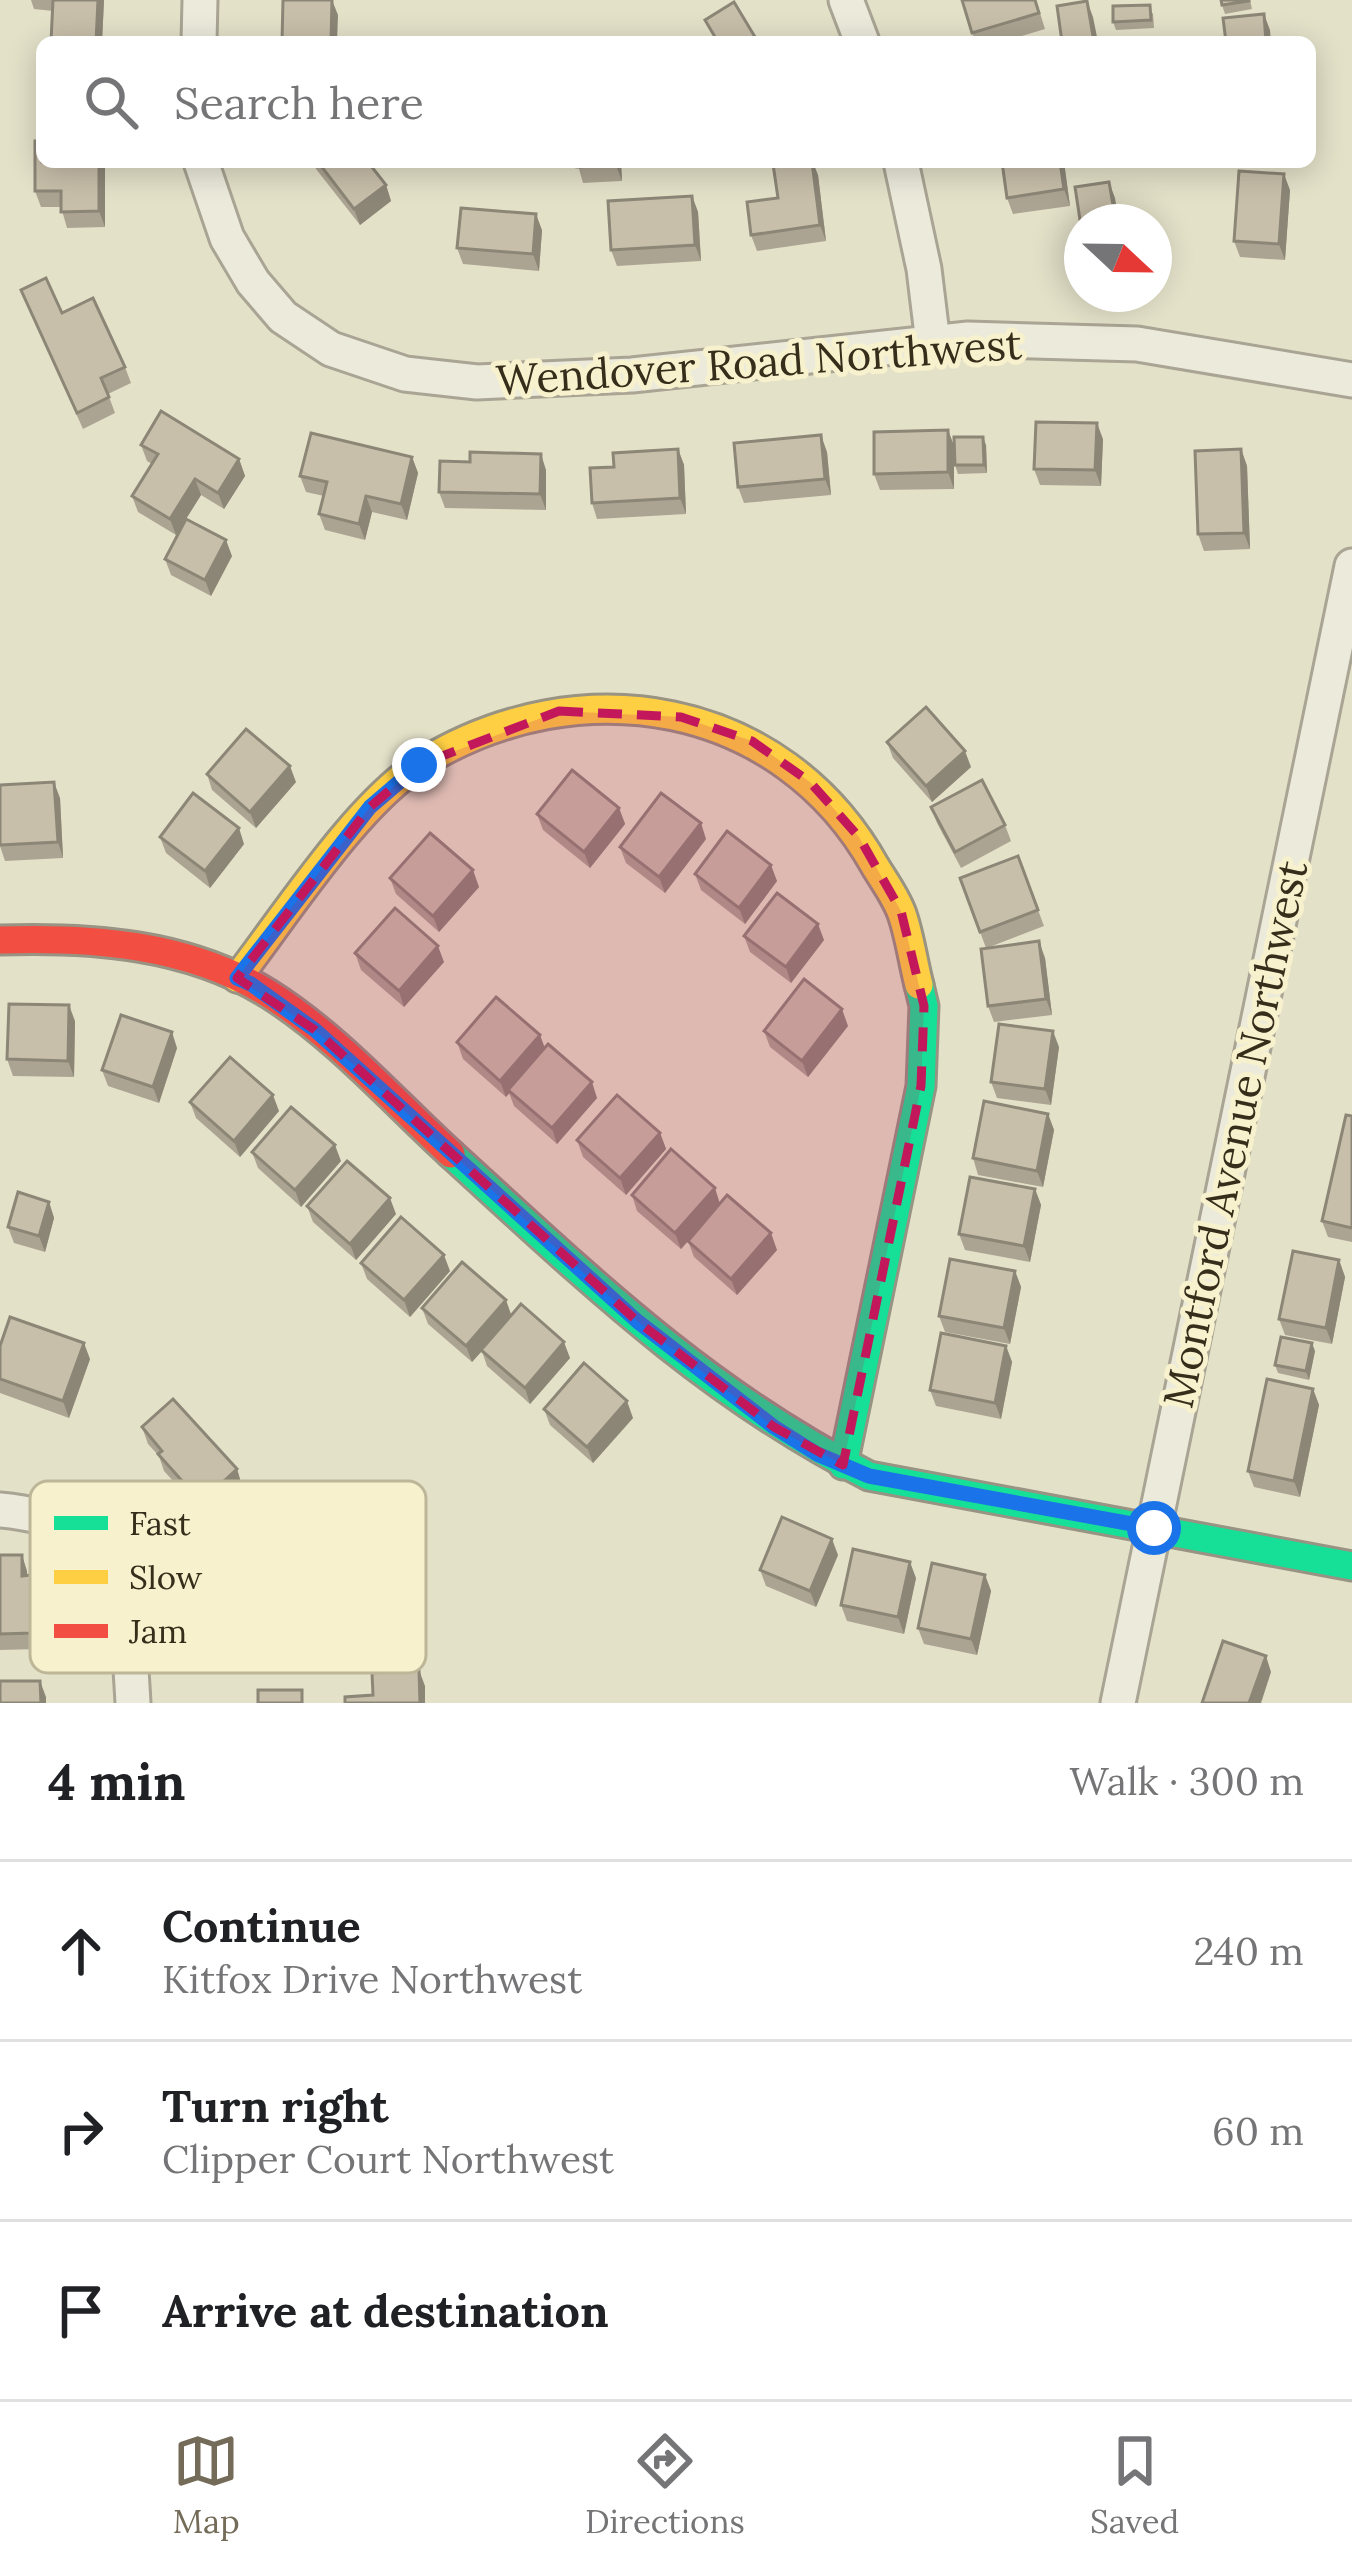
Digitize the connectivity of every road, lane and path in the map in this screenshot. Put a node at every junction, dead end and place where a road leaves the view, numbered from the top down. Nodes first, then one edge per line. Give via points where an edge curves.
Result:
1 (200, 0) edge
2 (846, 0) edge
3 (199, 36) edge
4 (860, 36) edge
5 (203, 168) edge
6 (902, 168) edge
7 (933, 343) junction
8 (1352, 380) edge
9 (1352, 566) edge
10 (0, 940) edge
11 (237, 978) junction
12 (843, 1465) junction
13 (0, 1510) edge
14 (30, 1516) edge
15 (1154, 1528) junction
16 (1352, 1566) edge
17 (131, 1673) edge
18 (134, 1703) edge
19 (1118, 1703) edge

1 - 3 street
2 - 4 street
5 - 7 street, Wendover Road Northwest via 227,238 283,317 331,349 405,374 476,382 632,375
6 - 7 street
7 - 8 street, Wendover Road Northwest via 1137,344
9 - 15 street, Montford Avenue Northwest
10 - 11 street via 127,942
11 - 12 street via 315,1030 637,1321 774,1427
11 - 12 street via 370,807 419,765 475,736 559,711 681,717 752,741 810,782 859,837 901,911 924,1006 921,1086
12 - 15 street
13 - 14 street
15 - 16 street
15 - 19 street, Montford Avenue Northwest
17 - 18 street

